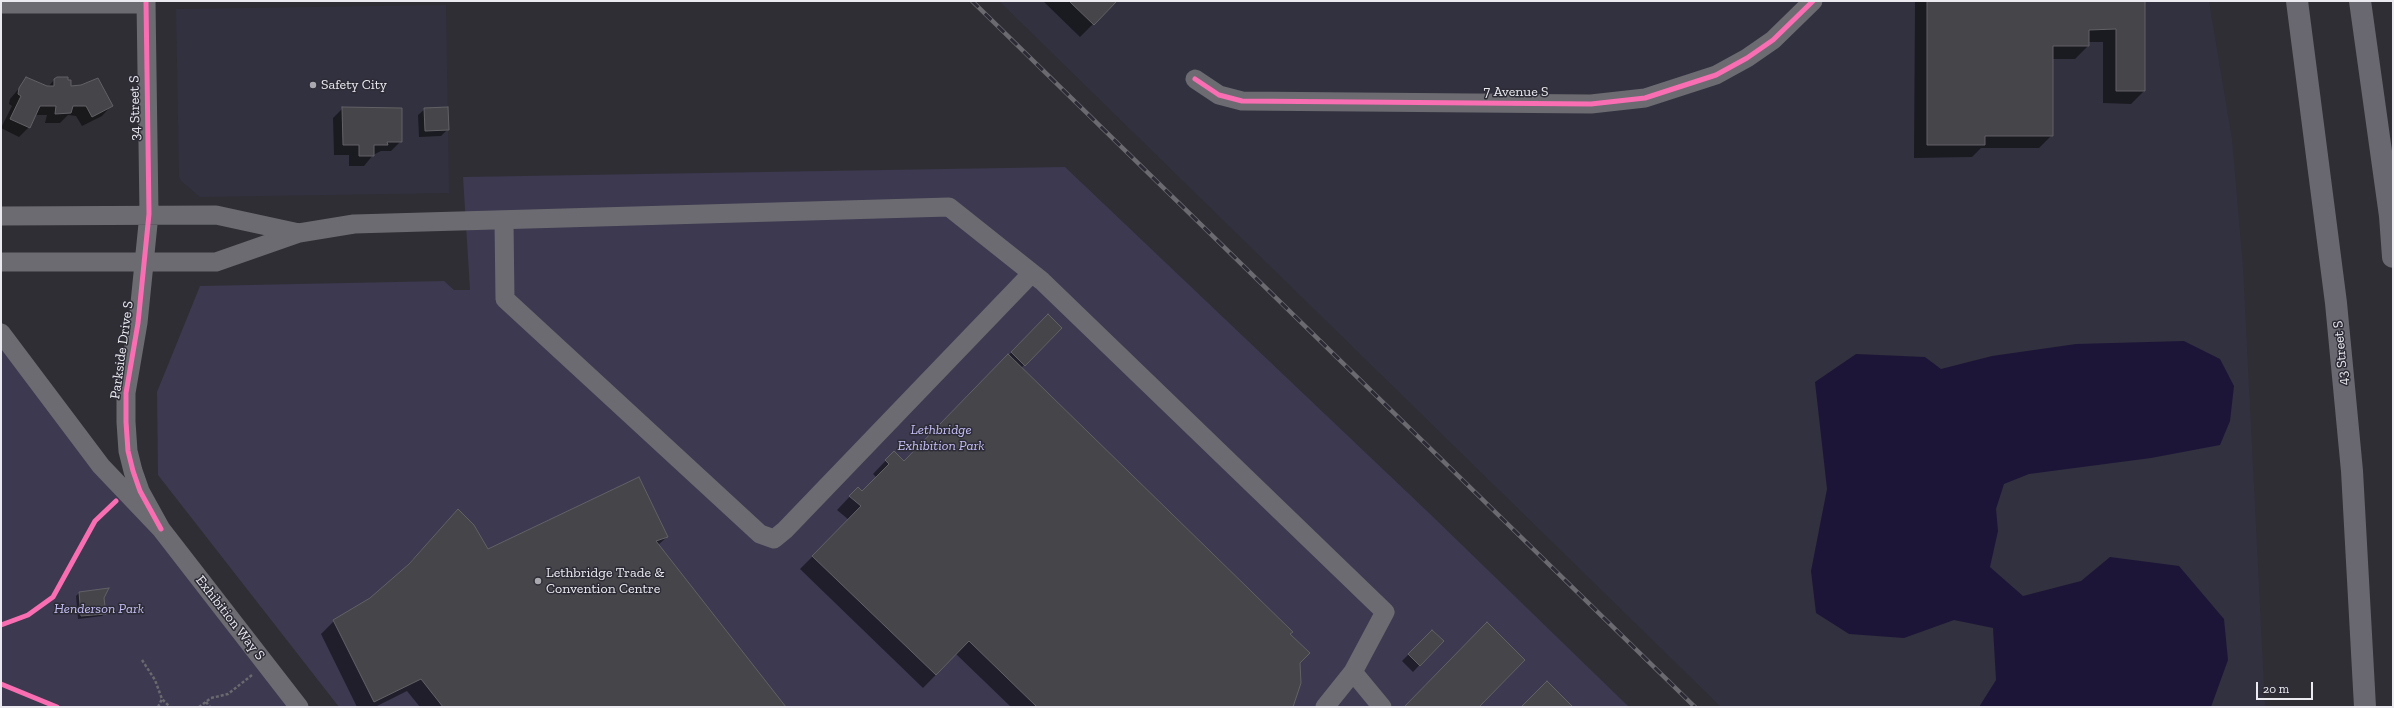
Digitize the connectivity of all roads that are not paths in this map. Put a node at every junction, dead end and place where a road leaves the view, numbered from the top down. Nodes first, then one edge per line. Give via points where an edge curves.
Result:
1 (1813, 1) edge
2 (2297, 1) edge
3 (2360, 1) edge
4 (146, 2) edge
5 (1, 4) edge
6 (1194, 79) dead end
7 (149, 214) junction
8 (1, 216) edge
9 (504, 221) junction
10 (300, 233) junction
11 (2393, 257) edge
12 (1, 262) edge
13 (145, 262) junction
14 (1032, 273) junction
15 (1, 334) edge
16 (161, 530) junction
17 (1352, 672) junction
18 (299, 707) edge
19 (1325, 707) edge
20 (1382, 707) edge
21 (2365, 707) edge

1 - 6 street, 7 Avenue S via 1773,40 1747,58 1716,75 1645,98 1591,104 1242,102 1219,95
2 - 21 highway, 43 Street S via 2336,303 2352,471
3 - 11 highway via 2390,216
4 - 5 street
4 - 7 street, 34 Street S
7 - 8 street
7 - 10 street via 216,215
7 - 13 street, Parkside Drive S
9 - 10 street via 354,224
9 - 14 street via 949,207
9 - 14 street via 505,299 760,534 774,539
10 - 13 street via 216,262
12 - 13 street
13 - 16 street, Parkside Drive S via 126,393 126,422 128,451 133,471 140,491
14 - 17 street via 1385,612
15 - 16 street via 101,466
16 - 18 street, Exhibition Way S
17 - 19 street
17 - 20 street

